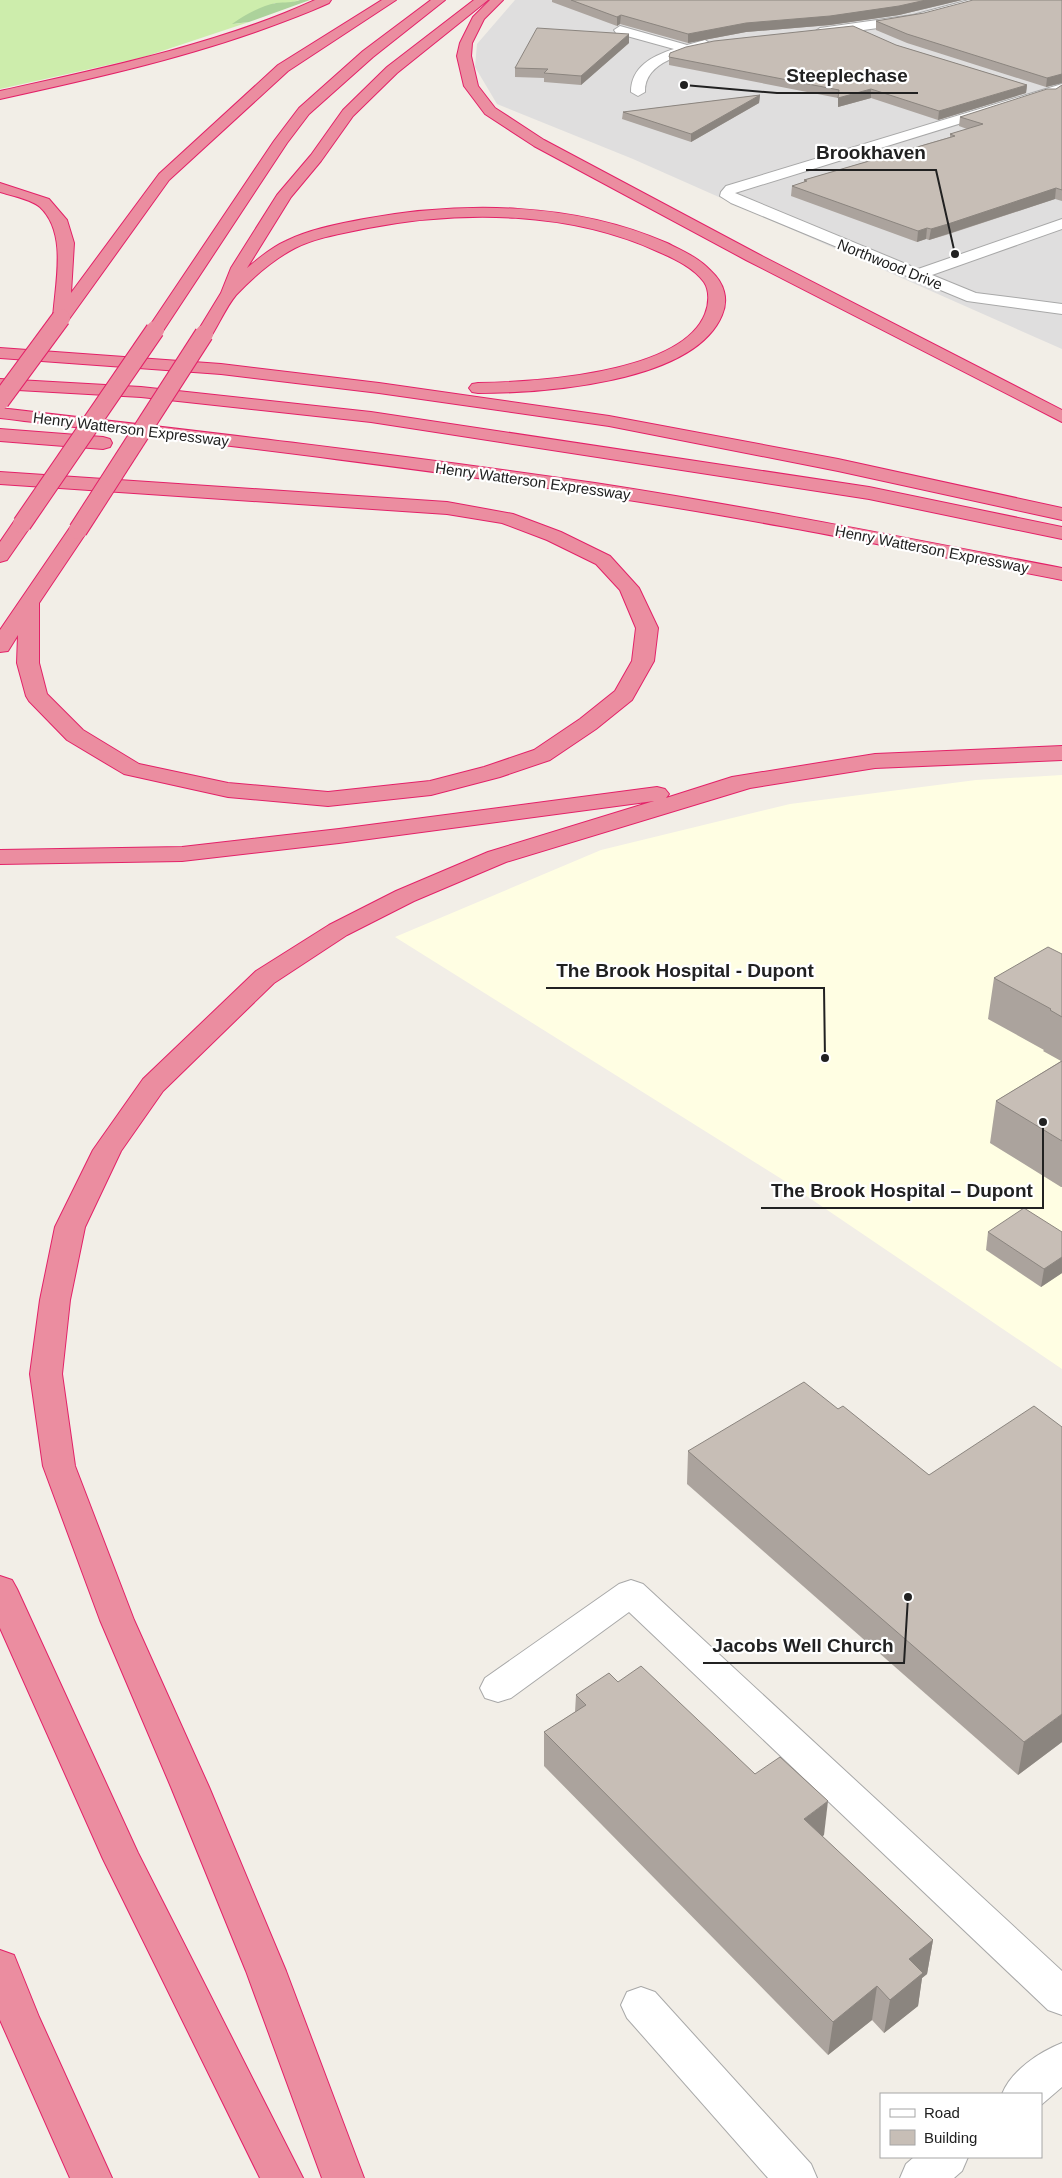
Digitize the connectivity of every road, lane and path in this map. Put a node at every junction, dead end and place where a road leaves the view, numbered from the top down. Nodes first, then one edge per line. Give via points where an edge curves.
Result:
1 (326, 0) edge
2 (390, 0) edge
3 (439, 0) edge
4 (482, 0) edge
5 (497, 0) edge
6 (983, 0) edge
7 (856, 28) junction
8 (620, 30) edge
9 (806, 33) edge
10 (877, 38) edge
11 (721, 41) edge
12 (687, 49) junction
13 (1024, 86) edge
14 (1062, 88) edge
15 (638, 92) dead end
16 (1045, 93) junction
17 (0, 95) edge
18 (1062, 98) edge
19 (0, 187) edge
20 (1062, 224) edge
21 (917, 275) junction
22 (228, 293) junction
23 (1062, 309) edge
24 (62, 318) junction
25 (0, 353) edge
26 (0, 384) edge
27 (379, 388) junction
28 (0, 401) edge
29 (0, 413) edge
30 (1062, 417) edge
31 (0, 435) edge
32 (0, 478) edge
33 (1062, 514) edge
34 (1062, 533) edge
35 (0, 556) edge
36 (1062, 574) edge
37 (1062, 585) edge
38 (30, 602) junction
39 (0, 646) edge
40 (1062, 753) edge
41 (749, 781) junction
42 (4, 857) edge
43 (0, 1589) edge
44 (498, 1688) dead end
45 (0, 1968) edge
46 (1062, 1997) edge
47 (641, 2005) dead end
48 (1062, 2062) edge
49 (1024, 2093) edge
50 (946, 2158) edge
51 (91, 2178) edge
52 (282, 2178) edge
53 (343, 2178) edge
54 (796, 2178) edge
55 (921, 2178) edge

1 - 17 highway via 192,48 82,78
2 - 24 highway via 283,68 164,177
3 - 35 highway, bridge via 368,54 304,111 275,149
4 - 22 highway via 392,70 348,113 285,194 238,268
5 - 30 highway via 479,17 466,43 464,56 471,86 490,111 547,147 744,253
6 - 7 street via 914,18
7 - 9 street
7 - 10 street
8 - 12 street
11 - 12 street
12 - 15 street via 665,56 642,72
13 - 16 street
14 - 16 street
16 - 18 street
16 - 21 street, Northwood Drive via 728,192 728,196 736,200
19 - 24 highway via 44,202 59,220 66,243
20 - 21 street
21 - 23 street, Northwood Drive via 973,298
22 - 27 highway via 277,252 299,240 350,227 414,217 474,213 586,222 624,232 663,246 693,263 713,284 717,308 704,332 676,352 633,368 579,380 515,388
22 - 38 highway, bridge
24 - 28 highway, bridge
25 - 27 highway via 221,369
26 - 34 highway, Henry Watterson Expressway via 140,392 371,417 869,493
27 - 33 highway via 618,423 838,465
29 - 36 highway, Henry Watterson Expressway via 391,460 595,489 775,518
31 - 37 highway via 258,455 592,497
32 - 38 highway via 447,508 506,518 554,536 603,560 628,588 647,628 643,661 624,694 588,724 542,755 431,788 328,798 228,790 132,769 75,735 37,696 28,663
38 - 39 highway
40 - 41 highway via 875,761
41 - 42 highway via 182,854
41 - 53 highway via 497,857 405,896 264,976 154,1085 107,1150 70,1227 54,1300 46,1374 59,1466 117,1620 266,1971
43 - 52 highway via 122,1859
44 - 46 street via 631,1593
45 - 51 highway
47 - 54 street
48 - 49 street
50 - 55 street

